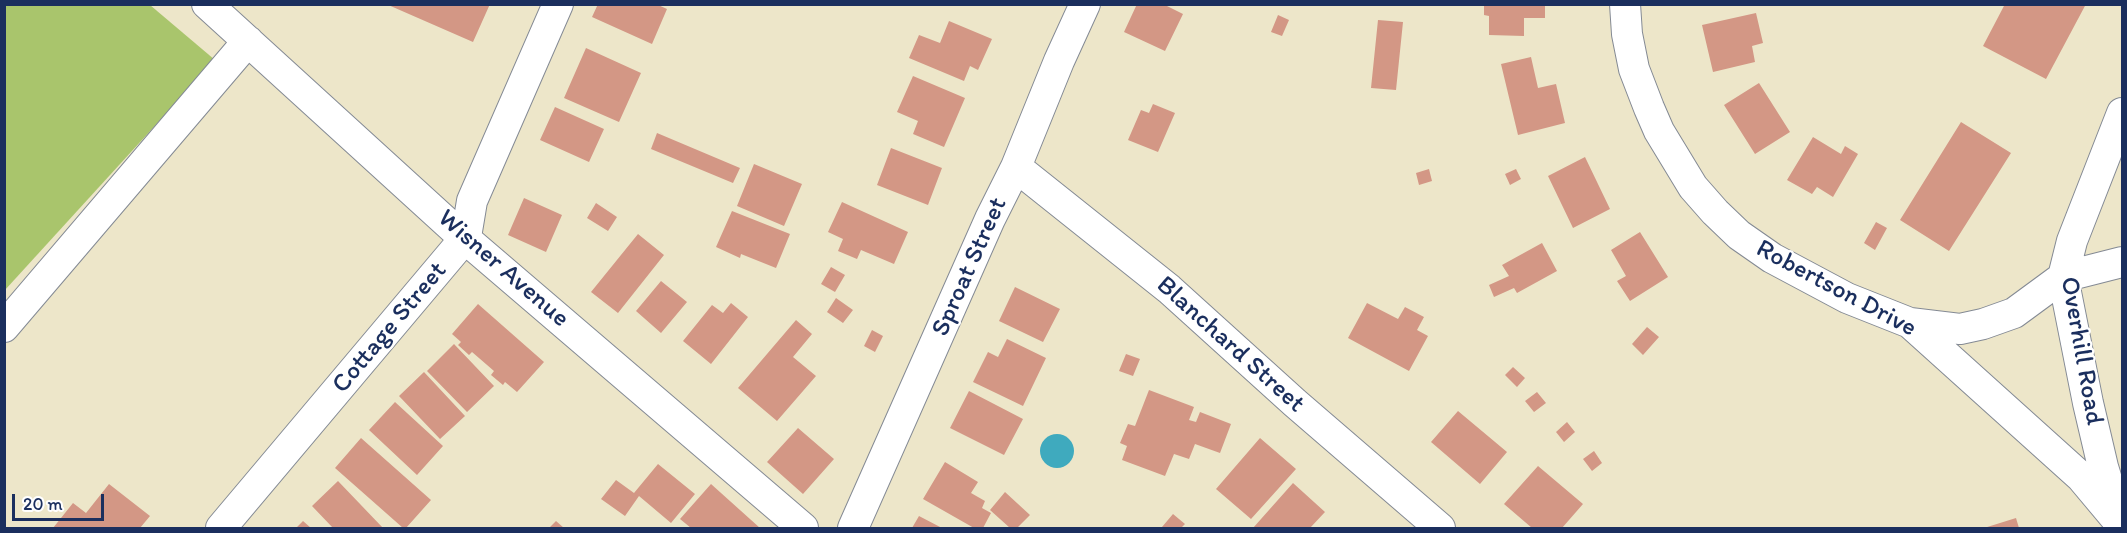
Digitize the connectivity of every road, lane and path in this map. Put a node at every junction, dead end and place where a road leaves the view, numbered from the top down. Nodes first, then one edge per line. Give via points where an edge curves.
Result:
1 (207, 4) edge
2 (558, 4) edge
3 (1084, 4) edge
4 (1626, 4) edge
5 (248, 41) junction
6 (2122, 113) edge
7 (1016, 167) junction
8 (466, 237) junction
9 (2122, 262) edge
10 (2063, 277) junction
11 (1910, 323) junction
12 (4, 327) edge
13 (2122, 525) edge
14 (221, 528) edge
15 (804, 528) edge
16 (853, 528) edge
17 (1440, 528) edge

1 - 5 street, Wisner Avenue
2 - 8 street, Cottage Street via 472,201
3 - 7 street, Sproat Street
4 - 11 street, Robertson Drive via 1634,69 1649,108 1693,187 1715,212 1772,258 1847,298
5 - 8 street, Wisner Avenue
5 - 12 street
6 - 10 street, Overhill Road via 2072,241
7 - 16 street, Sproat Street
7 - 17 street, Blanchard Street via 1169,289
8 - 14 street, Cottage Street
8 - 15 street, Wisner Avenue
9 - 10 street
10 - 11 street via 2014,313 1983,324 1960,329
10 - 13 street, Overhill Road via 2103,467
11 - 13 street, Robertson Drive via 2081,477

